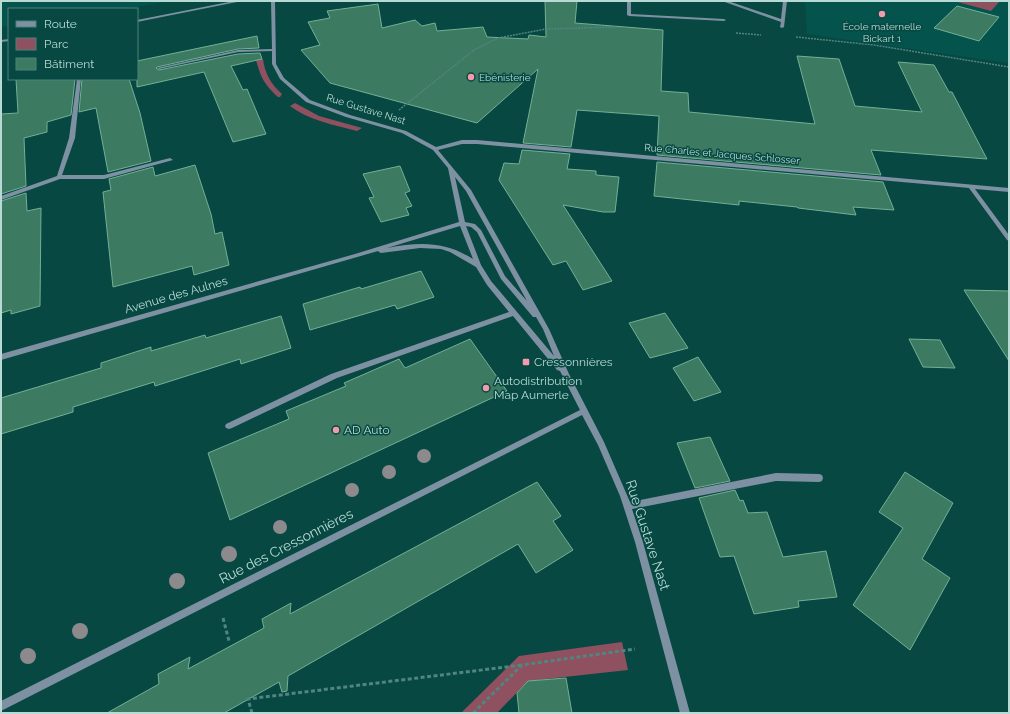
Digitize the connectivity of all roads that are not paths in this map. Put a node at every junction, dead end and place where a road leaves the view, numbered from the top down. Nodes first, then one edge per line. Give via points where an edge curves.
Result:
1 (240, 1) edge
2 (273, 1) edge
3 (628, 1) edge
4 (724, 1) edge
5 (785, 1) edge
6 (724, 20) dead end
7 (138, 21) edge
8 (783, 21) junction
9 (782, 27) dead end
10 (274, 50) junction
11 (159, 68) dead end
12 (79, 80) edge
13 (435, 149) junction
14 (170, 160) dead end
15 (450, 165) junction
16 (59, 177) junction
17 (971, 187) junction
18 (1009, 190) edge
19 (1, 198) edge
20 (462, 223) junction
21 (1009, 239) edge
22 (357, 254) junction
23 (478, 265) junction
24 (514, 313) junction
25 (546, 329) junction
26 (1, 357) edge
27 (565, 374) junction
28 (584, 411) junction
29 (229, 426) dead end
30 (819, 478) dead end
31 (627, 506) junction
32 (1, 706) edge
33 (685, 713) edge

1 - 7 street
2 - 10 street, Rue Gustave Nast
3 - 6 street via 629,15
4 - 8 street
5 - 8 street
8 - 9 street
10 - 11 street via 238,51
10 - 13 street, Rue Gustave Nast via 274,64 282,79 308,101 404,132
12 - 16 street via 72,138
13 - 15 street, Rue Gustave Nast
13 - 17 street, Rue Charles et Jacques Schlosser via 462,142 477,142
14 - 16 street via 104,177
15 - 20 street, Rue Gustave Nast
15 - 25 street, Rue Gustave Nast via 468,190
16 - 19 street
17 - 18 street, Rue Charles et Jacques Schlosser
17 - 21 street
20 - 22 street, Avenue des Aulnes
20 - 23 street, Rue Gustave Nast
20 - 25 street, Rue Gustave Nast via 473,225 479,231 503,277
22 - 23 street, Avenue des Aulnes via 420,244 449,248
22 - 26 street, Avenue des Aulnes
23 - 24 street, Rue Gustave Nast
24 - 27 street, Rue Gustave Nast
24 - 29 street via 334,376
25 - 27 street, Rue Gustave Nast
27 - 28 street, Rue Gustave Nast
28 - 31 street, Rue Gustave Nast
28 - 32 street, Rue des Cressonnières
30 - 31 street via 776,477
31 - 33 street, Rue Gustave Nast

